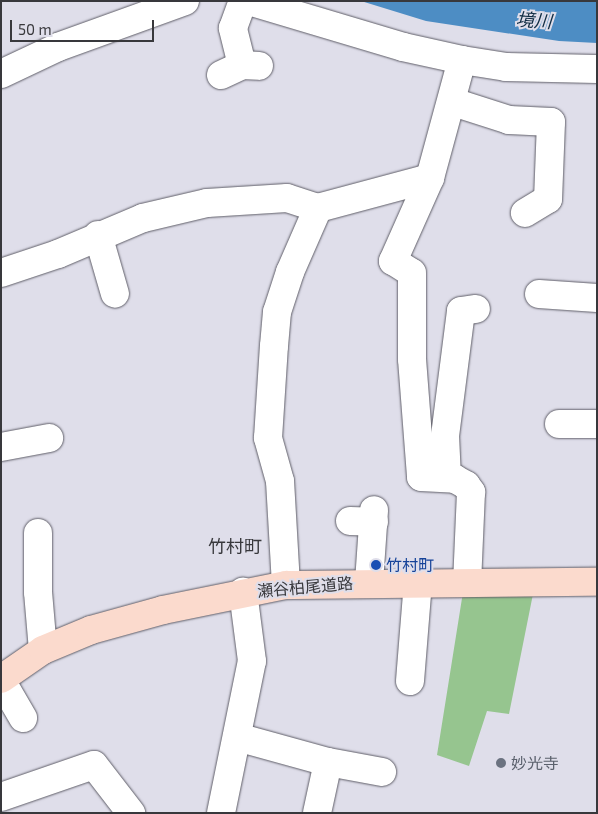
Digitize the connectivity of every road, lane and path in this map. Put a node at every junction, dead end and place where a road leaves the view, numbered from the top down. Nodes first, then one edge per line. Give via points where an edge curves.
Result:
1 (185, 1) edge
2 (243, 1) edge
3 (249, 1) edge
4 (462, 60) junction
5 (241, 69) dead end
6 (597, 69) edge
7 (1, 74) edge
8 (453, 102) junction
9 (430, 178) junction
10 (318, 208) junction
11 (525, 213) dead end
12 (98, 235) junction
13 (1, 273) edge
14 (115, 294) dead end
15 (539, 294) dead end
16 (597, 298) edge
17 (476, 309) dead end
18 (559, 424) dead end
19 (597, 424) edge
20 (49, 438) dead end
21 (1, 447) edge
22 (447, 478) junction
23 (366, 518) dead end
24 (38, 533) dead end
25 (369, 582) junction
26 (418, 582) junction
27 (597, 582) edge
28 (467, 583) junction
29 (286, 585) junction
30 (243, 592) junction
31 (43, 650) junction
32 (1, 679) edge
33 (410, 681) dead end
34 (23, 718) dead end
35 (238, 737) junction
36 (328, 762) junction
37 (382, 772) dead end
38 (1, 797) edge
39 (131, 813) edge
40 (221, 813) edge
41 (317, 813) edge

1 - 7 street via 58,47
2 - 5 street via 233,28
3 - 4 street via 403,47
4 - 6 street via 523,68
4 - 8 street
8 - 9 street
8 - 11 street via 509,120 551,122 555,196
9 - 10 street
9 - 22 street via 393,261 412,274 412,359 421,477
10 - 12 street via 287,198 207,203 143,218
10 - 29 street via 290,272 277,312 273,355 268,438 280,481
12 - 13 street via 58,254
12 - 14 street
15 - 16 street
17 - 22 street via 461,311 445,436
18 - 19 street
20 - 21 street
22 - 28 street via 466,485 471,492
23 - 25 street
24 - 31 street via 38,592
25 - 26 main road, 瀬谷柏尾道路
25 - 29 main road, 瀬谷柏尾道路
26 - 28 main road, 瀬谷柏尾道路
26 - 33 street
27 - 28 main road, 瀬谷柏尾道路
29 - 30 main road, 瀬谷柏尾道路
30 - 31 main road, 瀬谷柏尾道路 via 91,630
30 - 35 street via 252,661
31 - 32 main road, 瀬谷柏尾道路
32 - 34 street
35 - 36 street
35 - 40 street
36 - 37 street
36 - 41 street
38 - 39 street via 94,765

